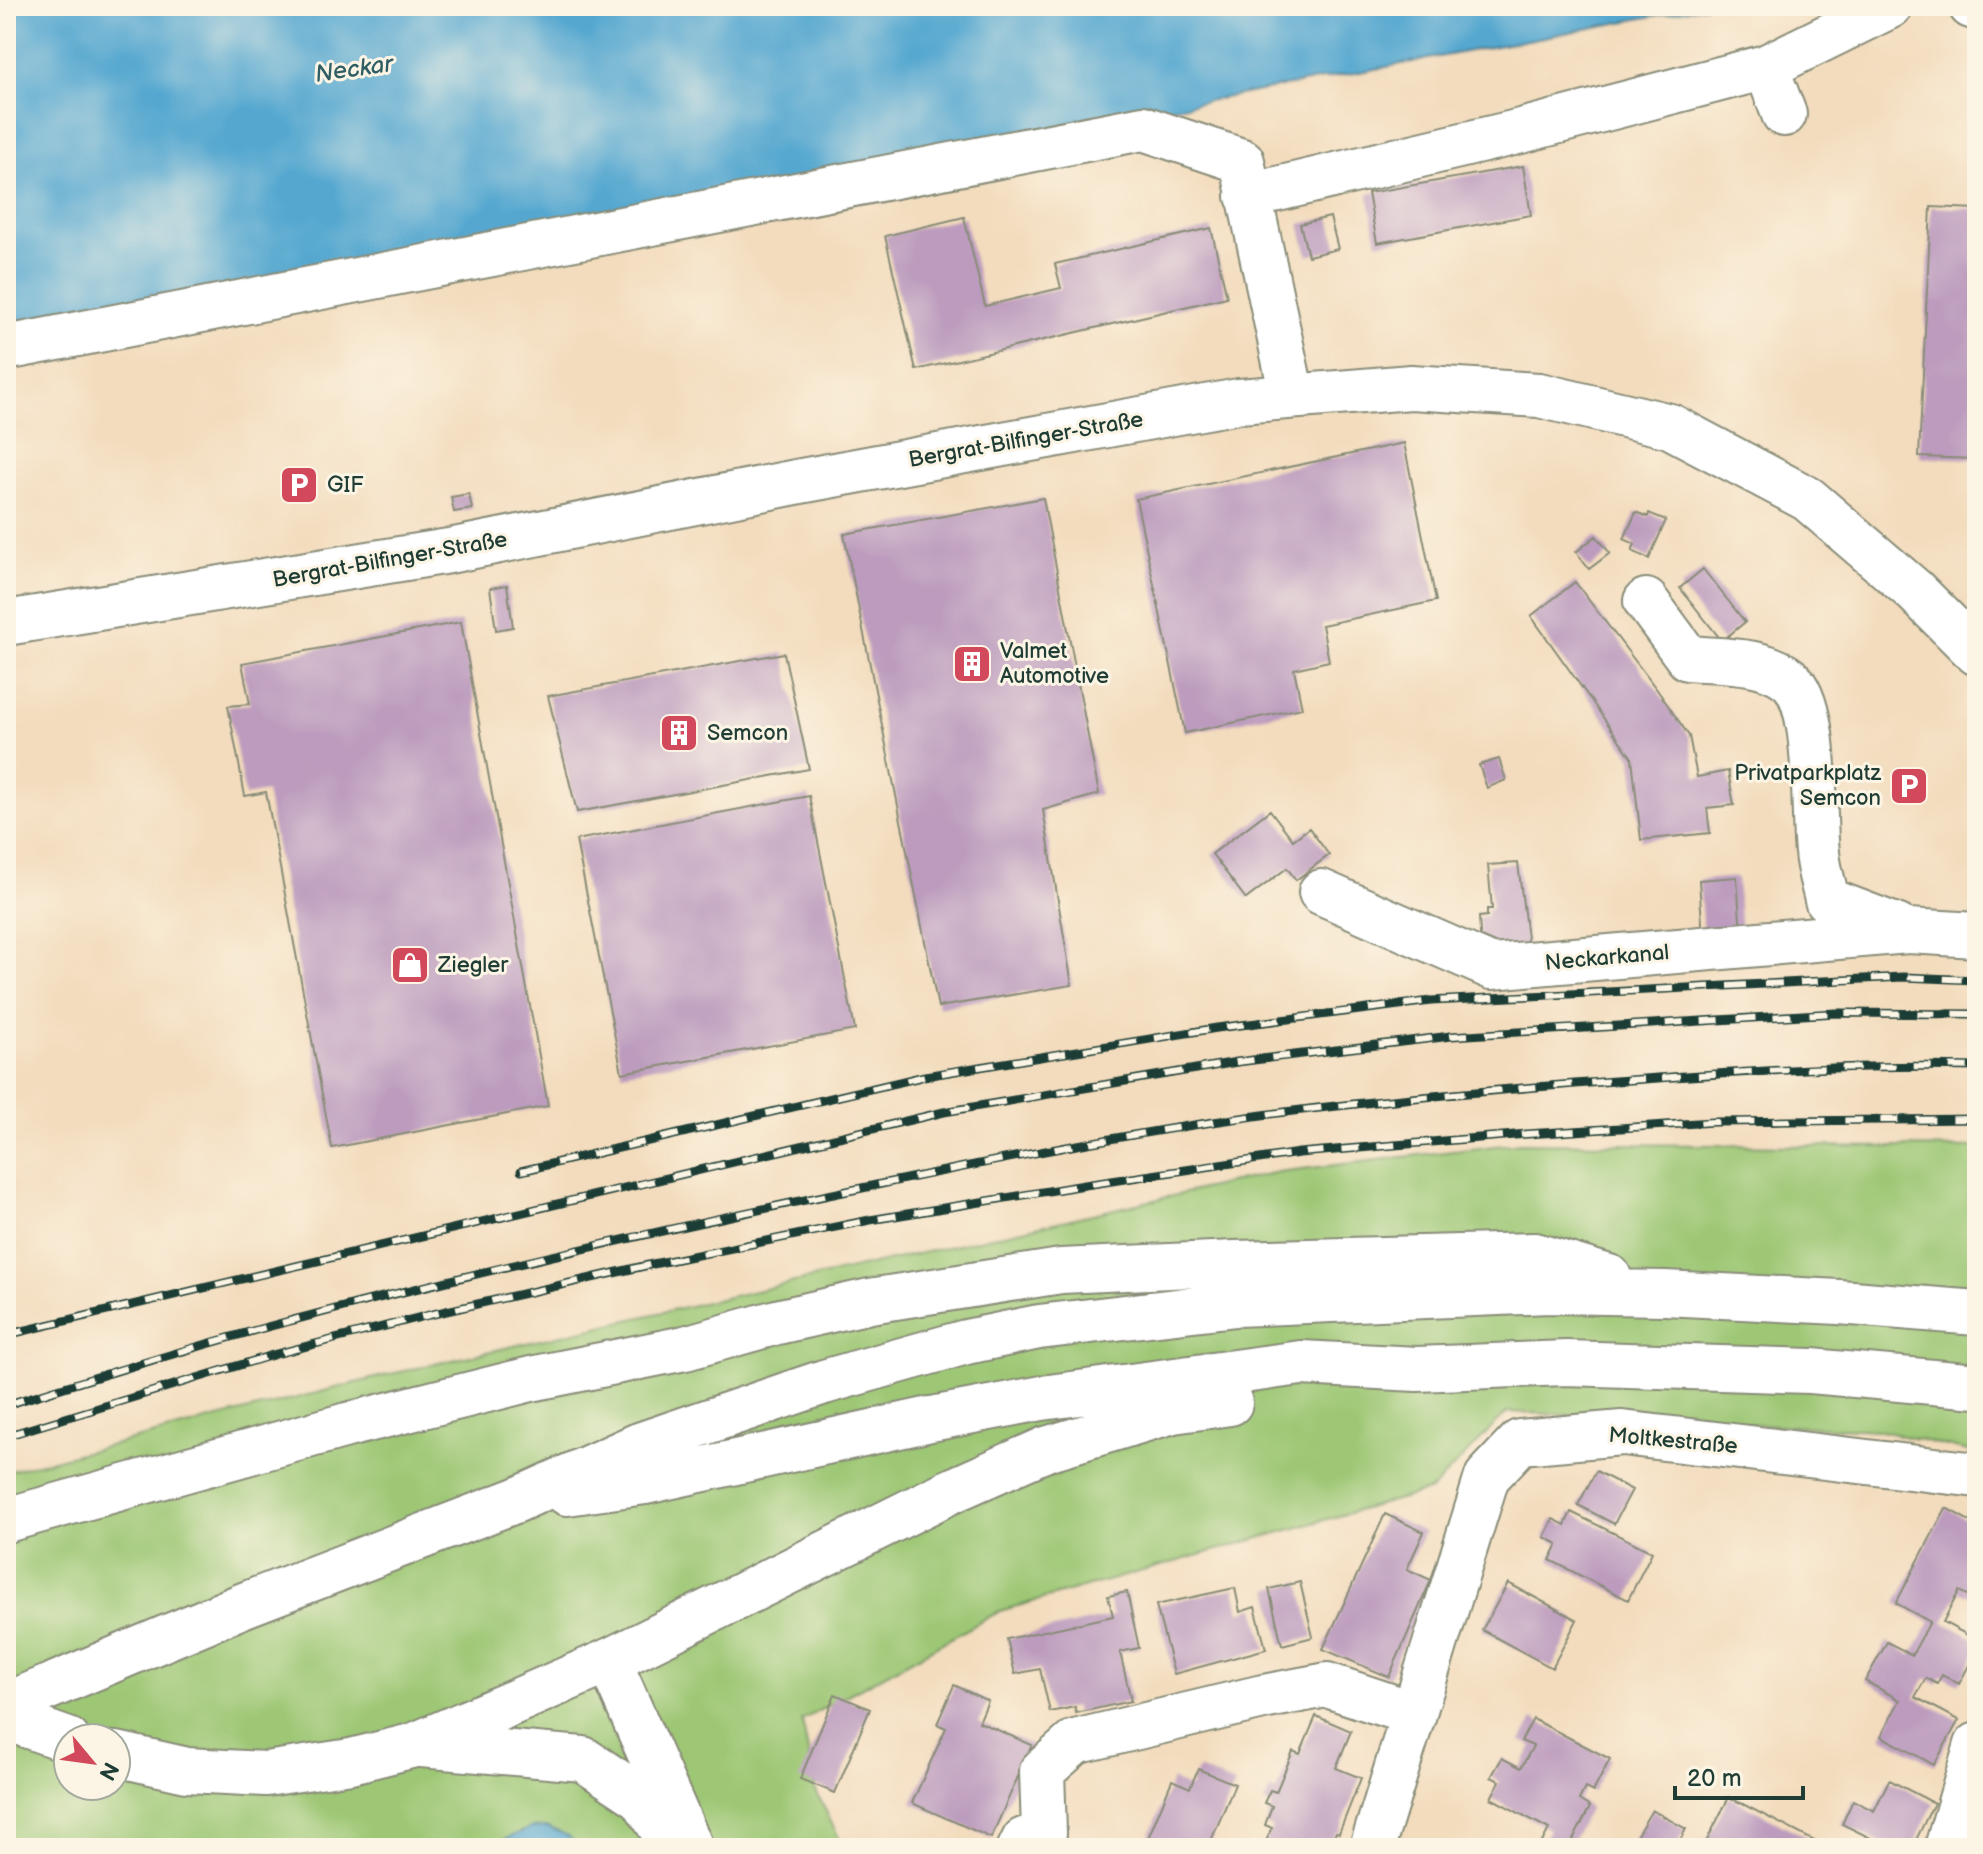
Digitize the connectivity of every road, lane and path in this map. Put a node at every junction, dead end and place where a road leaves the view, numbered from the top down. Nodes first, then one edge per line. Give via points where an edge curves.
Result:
1 (1890, 6) edge
2 (1971, 6) edge
3 (1977, 8) edge
4 (1766, 67) junction
5 (1784, 114) dead end
6 (1248, 196) junction
7 (6, 348) edge
8 (1292, 396) junction
9 (1646, 601) dead end
10 (6, 623) edge
11 (1977, 653) edge
12 (1321, 892) dead end
13 (1908, 931) junction
14 (1977, 935) edge
15 (1665, 1293) junction
16 (1977, 1313) edge
17 (1417, 1369) junction
18 (1977, 1386) edge
19 (1977, 1475) edge
20 (517, 1500) junction
21 (6, 1520) edge
22 (609, 1661) junction
23 (6, 1705) edge
24 (1414, 1714) junction
25 (6, 1718) edge
26 (52, 1734) edge
27 (415, 1745) junction
28 (1977, 1745) edge
29 (132, 1758) edge
30 (1032, 1840) edge
31 (673, 1848) edge
32 (691, 1848) edge
33 (1372, 1848) edge
34 (1947, 1848) edge

1 - 4 main road
2 - 3 main road
4 - 5 main road
4 - 6 main road
6 - 7 main road via 1242,161 1143,128
6 - 8 main road
8 - 10 main road, Bergrat-Bilfinger-Straße via 1239,401 801,481 449,551
8 - 11 main road, Bergrat-Bilfinger-Straße via 1411,387 1539,395 1670,426 1808,499 1915,591
9 - 13 main road, Neckarkanal via 1688,658 1759,665 1789,679 1803,698 1814,772 1817,854 1827,900
12 - 13 main road, Neckarkanal via 1492,967
13 - 14 main road, Neckarkanal
15 - 16 main road
15 - 20 main road via 1549,1291 1236,1304 1039,1327 824,1382 639,1445
15 - 21 main road via 1535,1255 1061,1271 870,1301 685,1348 531,1379
17 - 18 main road via 1566,1363 1811,1371
17 - 20 main road via 1301,1363 1042,1398 645,1482
17 - 22 main road via 1302,1394 1173,1411 1046,1449
19 - 24 main road, Moltkestraße via 1622,1433 1520,1442 1487,1477
20 - 23 main road via 244,1605
22 - 27 main road
22 - 32 main road
24 - 30 main road via 1327,1685 1075,1742 1042,1771
24 - 33 main road, Moltkestraße
25 - 26 main road
27 - 29 main road via 266,1774 187,1770
27 - 31 main road via 583,1759 642,1798
28 - 34 main road

